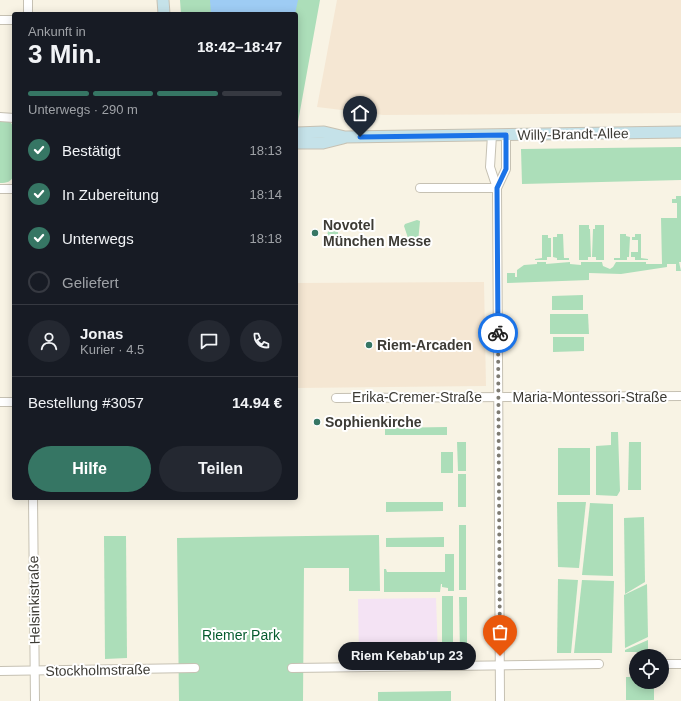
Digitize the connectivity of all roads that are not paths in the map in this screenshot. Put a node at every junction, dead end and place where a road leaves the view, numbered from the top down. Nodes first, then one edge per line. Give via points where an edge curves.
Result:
1 (28, 0) edge
2 (163, 0) edge
3 (28, 12) edge
4 (164, 12) edge
5 (0, 20) edge
6 (12, 20) edge
7 (0, 117) edge
8 (12, 118) edge
9 (681, 132) edge
10 (298, 133) edge
11 (492, 135) junction
12 (506, 135) junction
13 (345, 137) junction
14 (298, 143) edge
15 (420, 188) dead end
16 (497, 188) junction
17 (0, 189) edge
18 (12, 189) edge
19 (681, 396) edge
20 (498, 397) junction
21 (336, 398) dead end
22 (0, 402) edge
23 (12, 402) edge
24 (33, 500) edge
25 (599, 664) dead end
26 (669, 664) edge
27 (681, 664) edge
28 (500, 666) junction
29 (195, 668) dead end
30 (292, 668) dead end
31 (0, 671) edge
32 (35, 671) junction
33 (35, 701) edge
34 (500, 701) edge

1 - 3 street
2 - 4 main road
5 - 6 street
7 - 8 street
9 - 12 main road, Willy-Brandt-Allee
10 - 13 main road, Willy-Brandt-Allee via 324,132
11 - 12 main road, Willy-Brandt-Allee
11 - 13 main road, Willy-Brandt-Allee
11 - 16 street via 490,167
12 - 16 street via 506,169
13 - 14 main road, Willy-Brandt-Allee via 323,143
15 - 16 street
16 - 20 street
17 - 18 street
19 - 20 street, Maria-Montessori-Straße
20 - 21 street, Erika-Cremer-Straße
20 - 28 street
22 - 23 street
24 - 32 street, Helsinkistraße
25 - 28 street
26 - 27 street
28 - 30 street
28 - 34 street
29 - 32 street, Stockholmstraße
31 - 32 street, Stockholmstraße
32 - 33 street, Helsinkistraße

